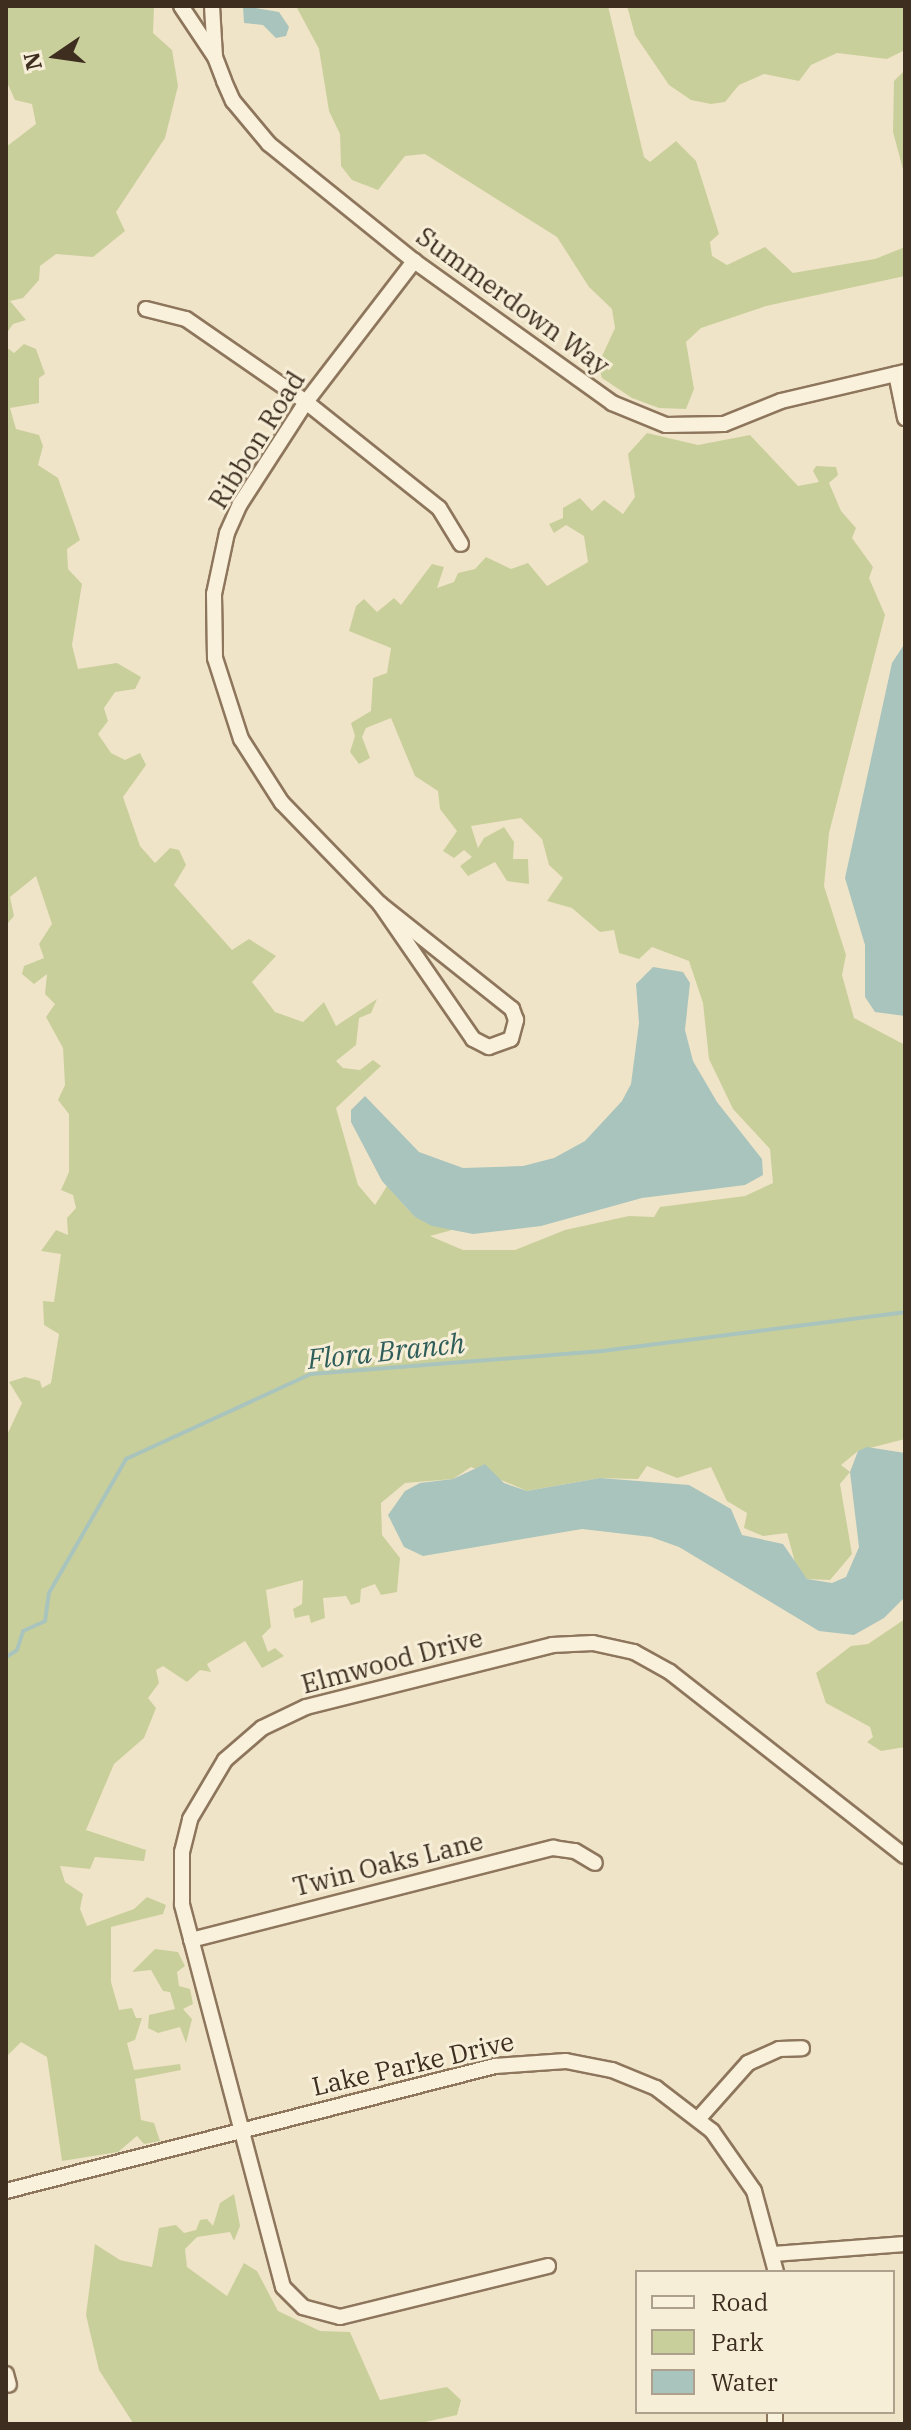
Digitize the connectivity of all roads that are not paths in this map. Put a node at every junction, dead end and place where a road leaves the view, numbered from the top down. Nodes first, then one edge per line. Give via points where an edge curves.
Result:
1 (181, 6) edge
2 (212, 6) edge
3 (215, 57) junction
4 (414, 261) junction
5 (146, 309) dead end
6 (901, 373) edge
7 (306, 402) junction
8 (905, 418) edge
9 (461, 544) dead end
10 (380, 904) junction
11 (905, 1856) edge
12 (595, 1863) dead end
13 (191, 1940) junction
14 (802, 2048) dead end
15 (699, 2118) junction
16 (240, 2131) junction
17 (6, 2191) edge
18 (905, 2244) edge
19 (774, 2254) junction
20 (548, 2266) dead end
21 (776, 2270) edge

1 - 3 street
2 - 3 street, Summerdown Way
3 - 4 street, Summerdown Way via 233,101 269,144
4 - 6 street, Summerdown Way via 612,403 666,425 724,424 781,401
4 - 7 street, Ribbon Road
5 - 7 street via 186,319
6 - 8 street
7 - 9 street via 439,508
7 - 10 street, Ribbon Road via 254,480 227,533 214,594 215,658 230,714 282,803
10 - 10 street, Ribbon Road via 512,1009 516,1020 511,1039 489,1047 473,1039
11 - 13 street, Elmwood Drive via 658,1664 620,1648 566,1643 306,1707 242,1743 205,1788 185,1835 181,1887
12 - 13 street, Twin Oaks Lane via 575,1851 553,1848
13 - 16 street, Elmwood Drive
14 - 15 street via 779,2049 748,2063
15 - 16 street, Lake Parke Drive via 634,2078 589,2064 542,2060 495,2066
15 - 19 street, Lake Parke Drive via 728,2149 754,2191
16 - 17 street, Lake Parke Drive
16 - 20 street, Elmwood Drive via 278,2278 288,2295 311,2312 349,2316
18 - 19 street
19 - 21 street, Lake Parke Drive

